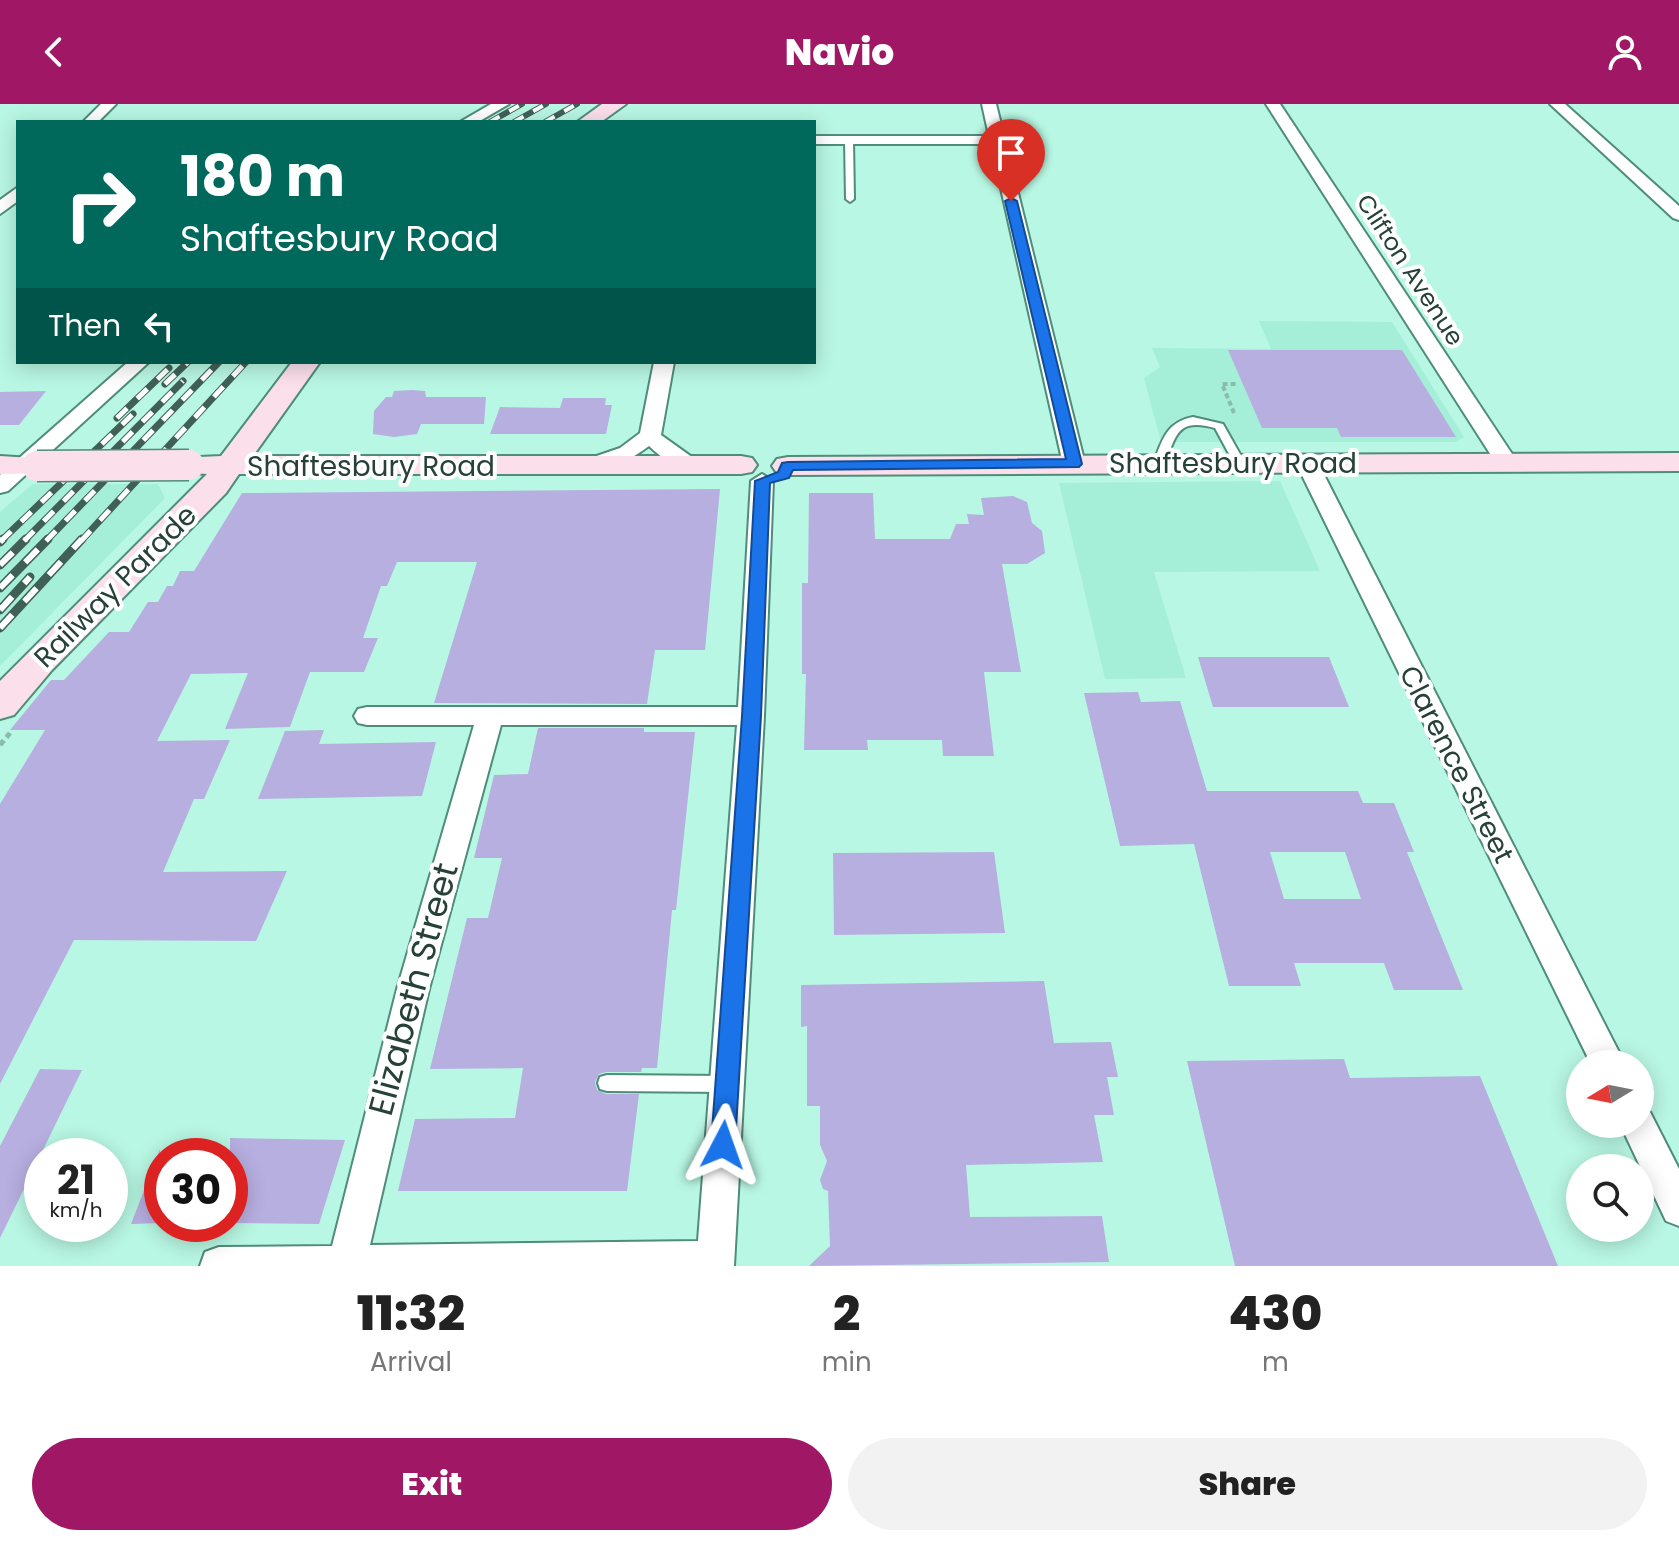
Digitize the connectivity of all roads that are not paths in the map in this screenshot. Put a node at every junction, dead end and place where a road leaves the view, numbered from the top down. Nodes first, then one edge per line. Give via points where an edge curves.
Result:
1 (109, 104) edge
2 (502, 104) edge
3 (616, 104) edge
4 (989, 104) edge
5 (1273, 104) edge
6 (1557, 104) edge
7 (92, 120) edge
8 (471, 120) edge
9 (590, 120) edge
10 (816, 140) edge
11 (849, 140) junction
12 (996, 140) junction
13 (16, 191) edge
14 (850, 199) dead end
15 (0, 209) edge
16 (1677, 210) edge
17 (137, 364) edge
18 (305, 364) edge
19 (664, 364) edge
20 (650, 436) junction
21 (1307, 463) junction
22 (1507, 463) junction
23 (1074, 464) junction
24 (692, 465) junction
25 (1677, 465) edge
26 (231, 466) junction
27 (590, 466) junction
28 (15, 471) edge
29 (764, 471) junction
30 (0, 706) edge
31 (367, 716) dead end
32 (490, 716) junction
33 (751, 716) junction
34 (1601, 1050) edge
35 (607, 1083) dead end
36 (727, 1084) junction
37 (1645, 1138) edge
38 (1679, 1208) edge
39 (716, 1263) edge
40 (347, 1265) edge
41 (219, 1266) edge

1 - 7 street
2 - 8 street
3 - 9 street
4 - 12 street
5 - 22 street, Clifton Avenue
6 - 16 street
10 - 11 street
11 - 12 street
11 - 14 lane
12 - 23 street
13 - 15 street
17 - 28 street
18 - 26 street, Railway Parade
19 - 20 street
20 - 24 street
20 - 27 street via 633,449
21 - 22 street, Shaftesbury Road
21 - 23 street, Shaftesbury Road
21 - 34 street, Clarence Street
22 - 25 street, Shaftesbury Road
23 - 29 street, Shaftesbury Road
24 - 27 street, Shaftesbury Road
24 - 29 street, Shaftesbury Road
26 - 27 street, Shaftesbury Road
26 - 28 street, Shaftesbury Road, bridge
26 - 30 street, Railway Parade
29 - 33 street
31 - 32 street
32 - 33 street
32 - 40 street, Elizabeth Street via 393,1059
33 - 36 street
35 - 36 lane
36 - 39 street
37 - 38 street
39 - 40 street
40 - 41 street

